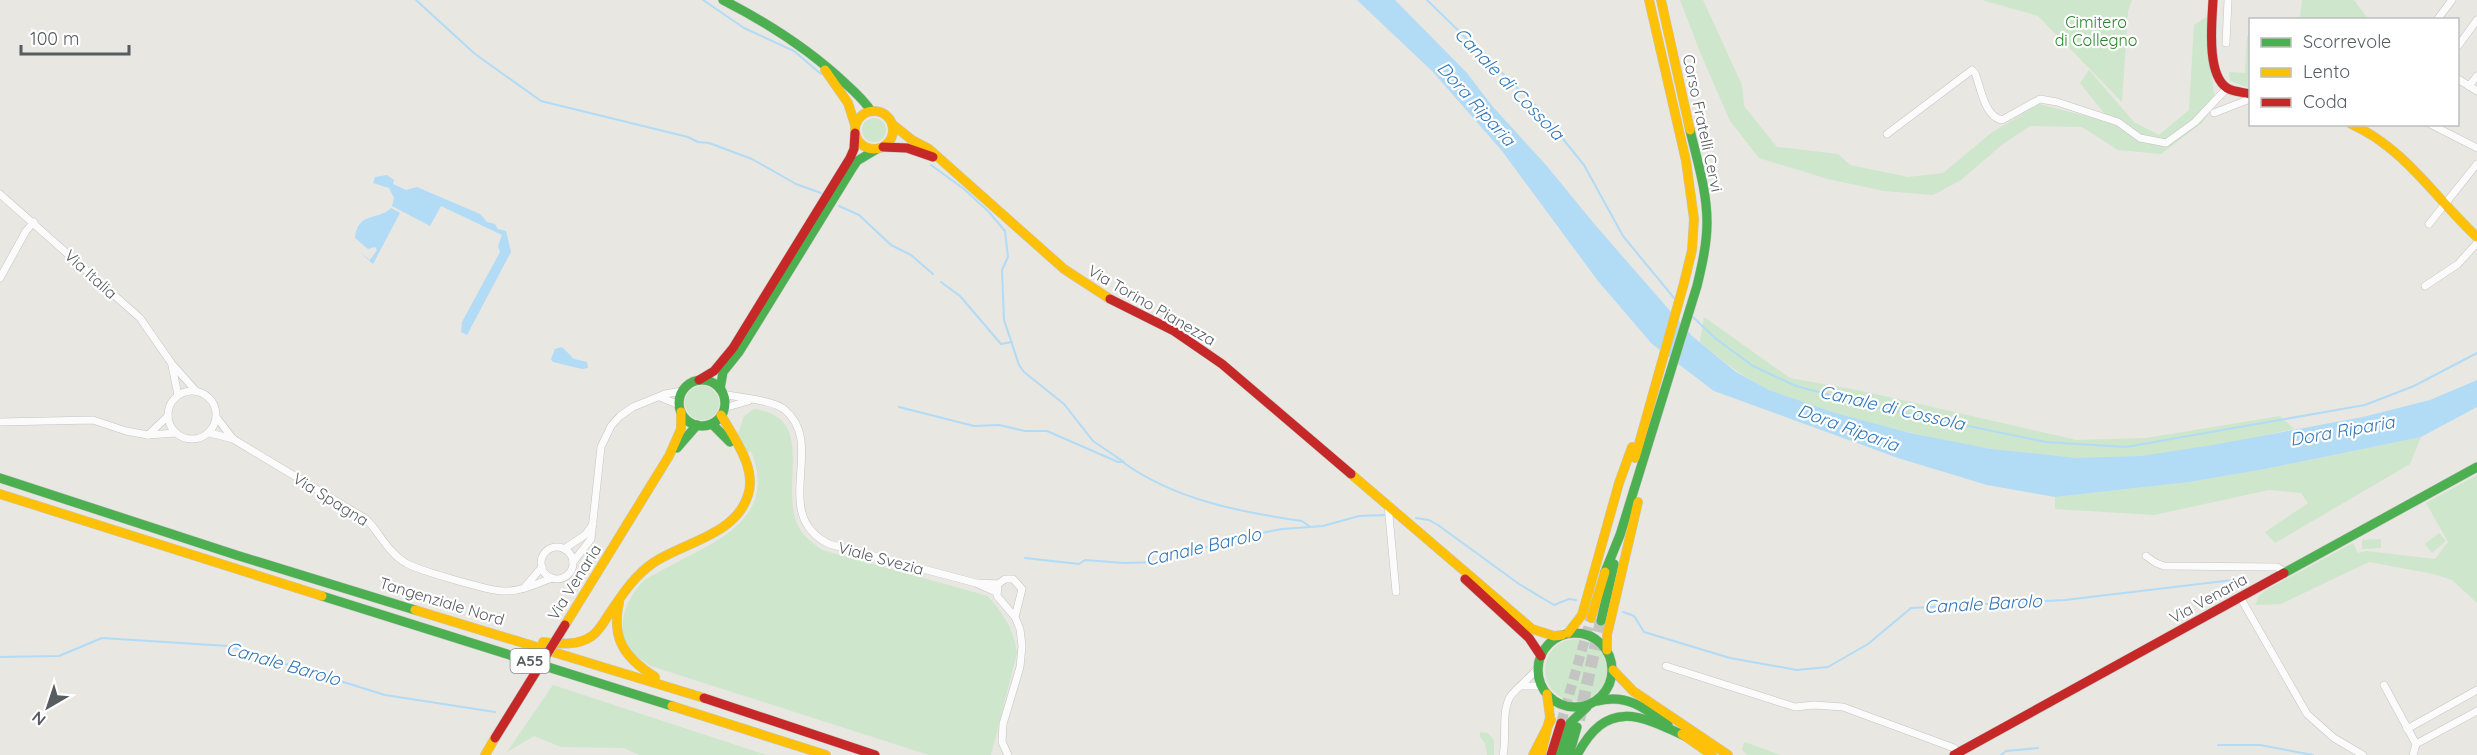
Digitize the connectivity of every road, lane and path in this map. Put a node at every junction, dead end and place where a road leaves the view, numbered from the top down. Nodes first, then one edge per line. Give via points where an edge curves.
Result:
1 (723, 0) edge
2 (1649, 0) edge
3 (1661, 0) edge
4 (2213, 0) edge
5 (2228, 0) edge
6 (2452, 0) edge
7 (2438, 18) edge
8 (2477, 20) edge
9 (2226, 43) dead end
10 (2459, 43) edge
11 (817, 58) junction
12 (2477, 76) edge
13 (2459, 79) edge
14 (2469, 86) junction
15 (2227, 87) junction
16 (2477, 91) edge
17 (2249, 94) edge
18 (2249, 99) edge
19 (871, 111) junction
20 (2214, 113) dead end
21 (892, 124) junction
22 (2355, 126) edge
23 (2434, 126) edge
24 (855, 129) junction
25 (1887, 134) dead end
26 (2477, 147) edge
27 (880, 148) junction
28 (940, 160) junction
29 (2477, 164) edge
30 (0, 194) edge
31 (2445, 207) junction
32 (34, 222) junction
33 (2429, 224) dead end
34 (2477, 237) edge
35 (2477, 243) edge
36 (0, 278) edge
37 (2425, 286) dead end
38 (172, 364) junction
39 (699, 380) junction
40 (196, 391) junction
41 (682, 391) junction
42 (722, 392) junction
43 (178, 395) junction
44 (660, 397) junction
45 (750, 400) junction
46 (680, 409) junction
47 (723, 412) junction
48 (168, 416) junction
49 (217, 418) junction
50 (1644, 421) junction
51 (0, 422) edge
52 (712, 424) junction
53 (698, 425) junction
54 (1654, 427) junction
55 (176, 433) junction
56 (210, 433) junction
57 (148, 435) junction
58 (233, 439) junction
59 (740, 451) junction
60 (669, 456) junction
61 (2477, 467) edge
62 (0, 478) edge
63 (0, 495) edge
64 (1388, 504) junction
65 (594, 521) junction
66 (1620, 535) junction
67 (1432, 543) junction
68 (564, 549) junction
69 (2146, 556) dead end
70 (573, 562) junction
71 (542, 567) junction
72 (1605, 572) junction
73 (2285, 572) junction
74 (552, 578) junction
75 (976, 583) junction
76 (998, 584) junction
77 (523, 588) junction
78 (996, 592) junction
79 (1396, 592) dead end
80 (623, 594) junction
81 (2240, 597) junction
82 (1018, 601) junction
83 (1004, 604) junction
84 (1015, 616) junction
85 (1565, 634) junction
86 (504, 635) junction
87 (1607, 650) junction
88 (1541, 656) junction
89 (1666, 666) dead end
90 (1538, 669) junction
91 (1613, 670) junction
92 (1523, 686) junction
93 (2384, 686) dead end
94 (1544, 690) junction
95 (2477, 690) edge
96 (700, 697) junction
97 (1598, 701) junction
98 (1587, 707) junction
99 (2477, 711) edge
100 (1551, 720) junction
101 (1561, 723) tunnel mouth
102 (1577, 727) tunnel mouth
103 (2407, 729) junction
104 (1687, 737) junction
105 (2416, 744) junction
106 (1956, 754) edge
107 (484, 755) edge
108 (826, 755) edge
109 (875, 755) edge
110 (1008, 755) edge
111 (1503, 755) edge
112 (1533, 755) edge
113 (1541, 755) edge
114 (1551, 755) edge
115 (1560, 755) edge
116 (1569, 755) edge
117 (1577, 755) edge
118 (1712, 755) edge
119 (1728, 755) edge
120 (2363, 755) edge
121 (2413, 755) edge

1 - 11 main road via 790,37
2 - 50 main road, Corso Fratelli Cervi via 1691,190 1694,230 1684,283
3 - 54 main road, Corso Fratelli Cervi via 1704,190 1707,220 1697,286
4 - 15 main road via 2212,60 2218,80
5 - 9 street
6 - 7 street
8 - 10 street
11 - 19 main road
11 - 24 main road via 847,100 854,114
12 - 14 street
13 - 14 street
14 - 16 street
15 - 17 main road
15 - 25 street via 2195,122 2166,143 2140,138 2118,122 2040,99 2002,120 1995,118 1972,70
18 - 20 street
19 - 21 main road via 881,112
19 - 24 main road via 861,116
21 - 27 main road via 893,135
21 - 28 main road, Via Torino Pianezza
22 - 31 main road via 2394,150
23 - 26 street
24 - 27 main road via 865,147
24 - 39 main road via 850,158 733,348 714,371
27 - 28 main road, Via Torino Pianezza via 907,148
27 - 42 main road via 862,157 853,168 723,372
28 - 64 main road, Via Torino Pianezza via 1064,269 1105,296 1197,345
29 - 31 street
30 - 32 street, Via Italia
31 - 33 street
31 - 34 main road
32 - 36 street
32 - 38 street, Via Italia via 140,318
35 - 37 street via 2458,264
38 - 40 street, Via Italia
38 - 43 street, Via Italia
39 - 41 main road
39 - 42 main road via 711,382
40 - 43 street
40 - 49 street via 213,402
41 - 44 street
41 - 46 main road
42 - 45 street, Viale Svezia
42 - 47 main road
43 - 48 street via 170,404
44 - 46 street
44 - 65 street via 620,416 606,435 601,447
45 - 47 street
45 - 75 street, Viale Svezia via 772,403 794,419 801,435 800,506 808,530 817,538
46 - 53 main road via 685,418
46 - 60 main road, Via Venaria via 681,429
47 - 52 main road
47 - 59 main road
48 - 55 street
48 - 57 street
49 - 56 street
49 - 58 street, Via Spagna
50 - 72 main road
50 - 85 main road via 1619,483 1582,615
51 - 57 street via 93,420
52 - 53 main road
52 - 59 main road
53 - 60 main road, Via Venaria
54 - 66 main road
54 - 87 main road via 1607,635
55 - 56 street via 197,440
55 - 57 street
56 - 58 street, Via Spagna
58 - 77 street, Via Spagna via 366,519 388,549 406,564 490,589
59 - 80 main road via 751,484 740,511 726,524 656,561 636,576
60 - 107 main road, Via Venaria, bridge
61 - 73 main road, Via Venaria
62 - 86 main road, Tangenziale Nord / A55 via 236,555
63 - 108 main road, Tangenziale Nord / A55
64 - 67 main road, Via Torino Pianezza
64 - 79 street
65 - 68 street via 585,535
65 - 70 street via 591,539
66 - 72 main road
66 - 72 main road via 1596,619
67 - 85 main road, Via Torino Pianezza via 1532,629 1547,635
67 - 88 main road, Via Torino Pianezza via 1529,638
68 - 70 street
68 - 71 street via 549,549 542,557
69 - 73 street via 2164,566 2277,567
70 - 74 street via 567,576
71 - 74 street
71 - 77 street
73 - 81 main road, Via Venaria
74 - 77 street, Via Spagna
75 - 76 street, Viale Svezia
75 - 78 street, Viale Svezia
76 - 78 street
76 - 82 street via 1009,579 1017,582 1022,593
78 - 83 street
80 - 86 main road via 602,627 581,642 567,645
80 - 96 main road via 616,612 616,627 626,654 654,677
81 - 106 main road, Via Venaria
81 - 120 street via 2308,715 2334,738
82 - 83 street
82 - 84 street
83 - 84 street
84 - 110 street via 1022,646 1004,724 1002,742
85 - 87 main road via 1592,636
85 - 88 main road via 1550,642
86 - 96 main road, Tangenziale Nord / A55
87 - 91 main road
88 - 90 main road
89 - 106 street via 1795,707 1844,707 1954,748
90 - 92 street
90 - 94 main road
91 - 97 main road via 1609,687
91 - 119 main road via 1633,691
92 - 94 street
92 - 111 street via 1516,689 1507,703
93 - 103 street
94 - 98 main road via 1562,705
94 - 100 main road via 1551,706
95 - 103 street
96 - 109 main road, Tangenziale Nord / A55
97 - 98 main road
97 - 104 main road via 1628,699
98 - 115 main road via 1570,723
99 - 105 street
100 - 112 main road
100 - 113 main road
101 - 114 main road
102 - 116 main road
103 - 105 street
104 - 117 main road via 1640,717 1622,716 1597,727
104 - 118 main road
105 - 121 street

